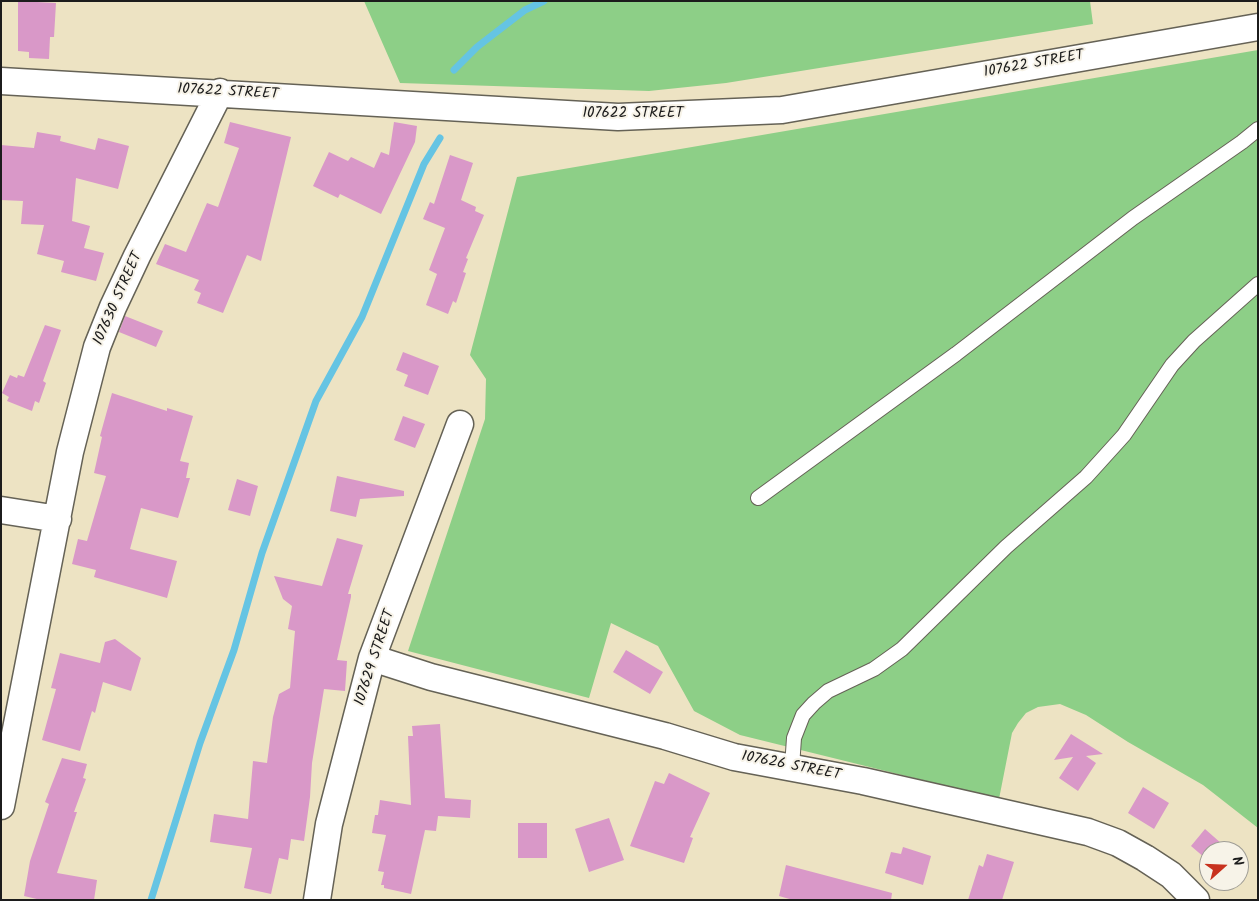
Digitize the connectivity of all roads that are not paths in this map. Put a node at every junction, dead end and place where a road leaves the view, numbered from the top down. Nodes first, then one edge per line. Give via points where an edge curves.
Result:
1 (1258, 27) edge
2 (1, 81) edge
3 (220, 92) junction
4 (1258, 129) edge
5 (1258, 284) edge
6 (460, 424) dead end
7 (758, 498) dead end
8 (1, 510) edge
9 (58, 519) junction
10 (372, 658) junction
11 (11, 706) edge
12 (792, 767) junction
13 (1, 806) edge
14 (317, 900) edge
15 (1196, 900) edge

1 - 3 street, 107622 STREET via 782,110 618,117
2 - 3 street, 107622 STREET
3 - 9 street, 107630 STREET via 137,256 97,347 70,452
4 - 7 lane via 1133,218 956,354
5 - 12 lane via 1172,365 1124,435 1086,477 1006,547 902,650 874,669 828,690 814,703 803,715 794,738
6 - 10 street, 107629 STREET
8 - 9 street
9 - 11 street, 107630 STREET
10 - 12 street, 107626 STREET via 431,677 734,757
10 - 14 street, 107629 STREET via 330,824
11 - 13 street, 107630 STREET
12 - 15 street, 107626 STREET via 1088,832 1145,858 1171,875

